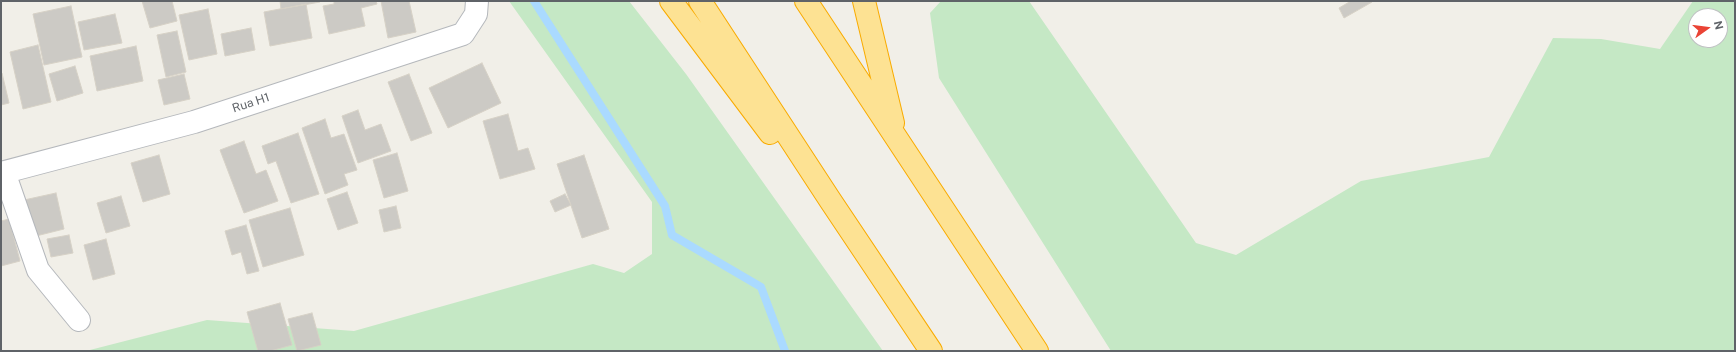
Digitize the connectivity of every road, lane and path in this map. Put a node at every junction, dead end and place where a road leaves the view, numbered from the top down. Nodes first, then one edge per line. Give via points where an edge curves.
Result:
1 (476, 1) edge
2 (671, 1) edge
3 (700, 1) edge
4 (806, 1) edge
5 (864, 1) edge
6 (896, 138) junction
7 (3, 172) edge
8 (830, 200) junction
9 (79, 320) dead end
10 (931, 351) edge
11 (1037, 351) edge

1 - 7 street, Rua H1 via 476,14 462,34 194,122
2 - 8 highway via 777,143
3 - 8 highway
4 - 6 highway
5 - 6 highway
6 - 11 highway
7 - 9 street via 38,270
8 - 10 highway

